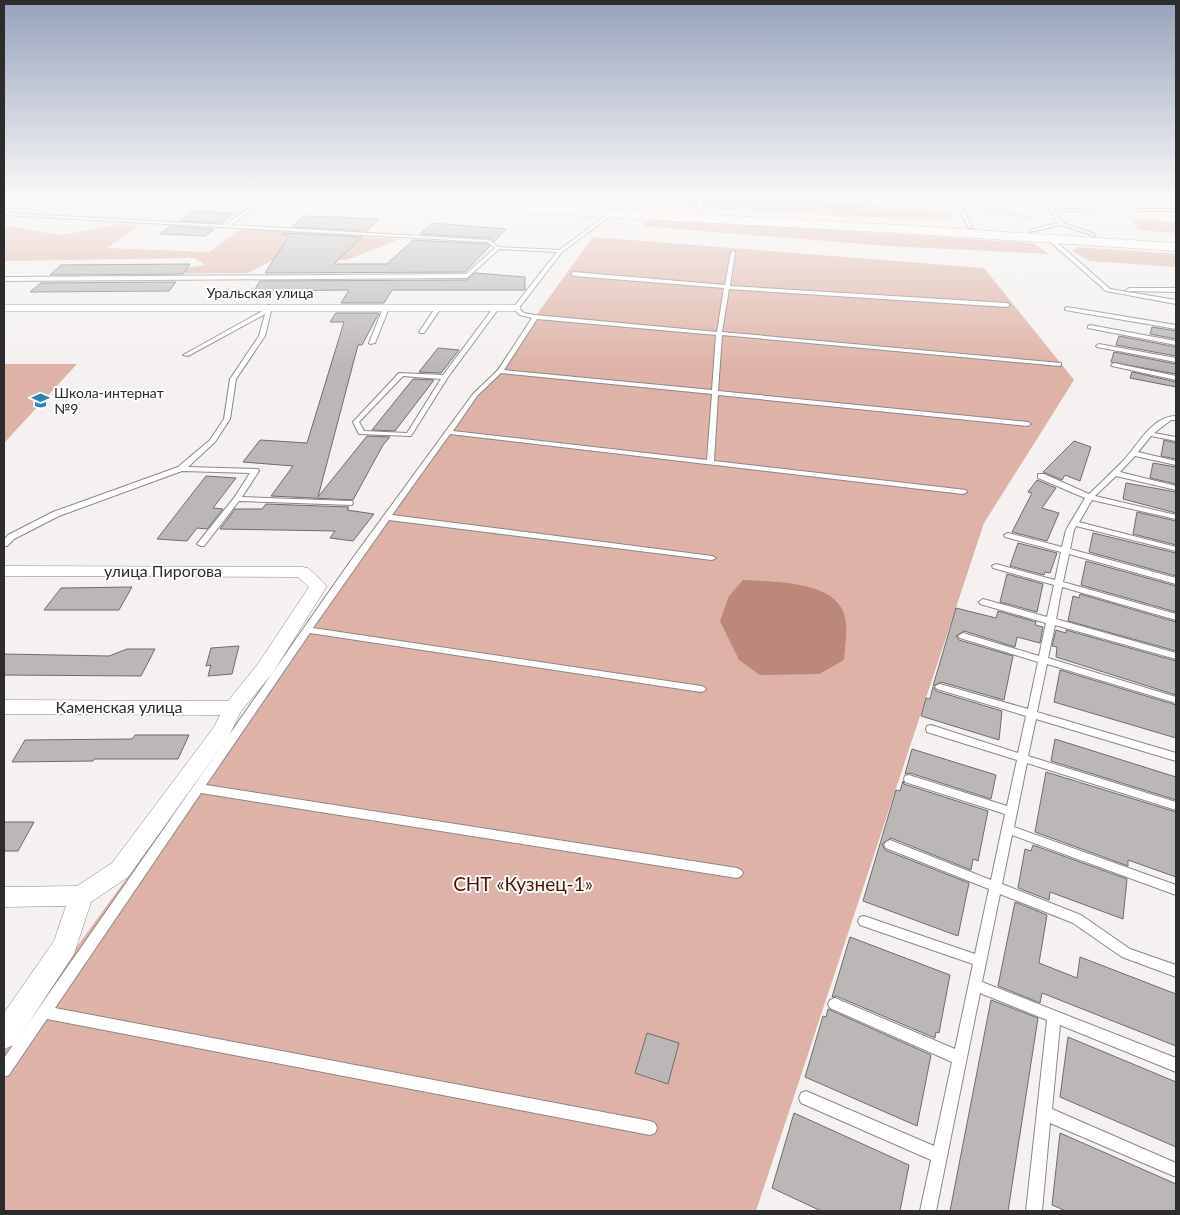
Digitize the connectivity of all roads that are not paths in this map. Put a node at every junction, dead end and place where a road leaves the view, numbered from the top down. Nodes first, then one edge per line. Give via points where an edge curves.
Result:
1 (491, 255) edge
2 (557, 255) edge
3 (732, 255) edge
4 (1068, 255) edge
5 (574, 274) dead end
6 (4, 279) edge
7 (726, 287) junction
8 (1108, 290) junction
9 (1176, 290) edge
10 (1176, 302) edge
11 (1007, 305) dead end
12 (4, 308) edge
13 (386, 308) junction
14 (438, 308) junction
15 (496, 308) junction
16 (516, 308) junction
17 (269, 309) junction
18 (1067, 309) dead end
19 (535, 317) junction
20 (1090, 328) dead end
21 (1176, 328) edge
22 (422, 332) dead end
23 (719, 335) junction
24 (1176, 343) edge
25 (372, 344) dead end
26 (1099, 346) dead end
27 (186, 355) dead end
28 (1176, 360) edge
29 (1059, 364) dead end
30 (1114, 365) dead end
31 (500, 371) junction
32 (445, 378) junction
33 (1176, 378) edge
34 (716, 392) junction
35 (1176, 418) edge
36 (1028, 424) dead end
37 (448, 432) junction
38 (1150, 434) junction
39 (1176, 439) edge
40 (1133, 454) junction
41 (710, 463) junction
42 (1176, 463) edge
43 (181, 469) junction
44 (1114, 473) junction
45 (1041, 476) dead end
46 (1176, 488) edge
47 (963, 492) dead end
48 (1090, 497) junction
49 (237, 499) junction
50 (349, 504) dead end
51 (387, 517) junction
52 (1176, 517) edge
53 (1074, 524) junction
54 (1008, 535) dead end
55 (4, 544) edge
56 (201, 544) dead end
57 (1176, 549) edge
58 (1065, 552) junction
59 (712, 558) dead end
60 (996, 566) dead end
61 (4, 571) edge
62 (1176, 581) edge
63 (1058, 585) junction
64 (983, 602) dead end
65 (1176, 617) edge
66 (1051, 621) junction
67 (308, 630) junction
68 (963, 636) dead end
69 (1176, 656) edge
70 (1042, 660) junction
71 (940, 686) dead end
72 (701, 689) dead end
73 (1176, 700) edge
74 (4, 706) edge
75 (233, 708) junction
76 (1032, 712) junction
77 (931, 729) dead end
78 (1022, 757) junction
79 (1176, 758) edge
80 (909, 779) dead end
81 (198, 788) junction
82 (1176, 806) edge
83 (1011, 812) junction
84 (1008, 829) junction
85 (890, 845) dead end
86 (737, 873) dead end
87 (996, 886) junction
88 (1176, 890) edge
89 (81, 896) junction
90 (4, 897) edge
91 (864, 921) dead end
92 (980, 961) junction
93 (1176, 971) edge
94 (975, 985) junction
95 (835, 1004) dead end
96 (44, 1012) junction
97 (1054, 1016) junction
98 (4, 1036) edge
99 (960, 1058) junction
100 (1176, 1065) edge
101 (4, 1070) edge
102 (806, 1098) dead end
103 (1044, 1112) junction
104 (650, 1128) dead end
105 (939, 1156) junction
106 (1176, 1170) edge
107 (928, 1211) edge
108 (1034, 1211) edge

1 - 6 lane via 467,276
2 - 16 lane
3 - 7 lane
4 - 8 lane
5 - 7 lane
7 - 11 lane
7 - 23 lane
8 - 9 lane
8 - 10 lane
12 - 17 street, Уральская улица
13 - 14 street, Уральская улица
13 - 17 street, Уральская улица
13 - 25 lane
14 - 15 street, Уральская улица
14 - 22 lane
15 - 16 street, Уральская улица
15 - 32 lane
16 - 19 lane via 522,314
17 - 27 lane
17 - 43 lane via 262,336 233,379 227,419 213,441
18 - 21 lane
19 - 23 lane
19 - 31 lane
20 - 24 lane
23 - 29 lane
23 - 34 lane
26 - 28 lane
30 - 33 lane
31 - 34 lane
31 - 37 lane via 475,395
32 - 32 lane via 401,374 356,422 361,433 409,435
34 - 36 lane
34 - 41 lane
35 - 38 lane via 1170,418
37 - 41 lane
37 - 51 lane
38 - 39 lane
38 - 40 lane
40 - 42 lane
40 - 44 lane
41 - 47 lane
43 - 49 lane via 255,471
43 - 55 lane via 56,514
44 - 46 lane
44 - 48 lane
45 - 48 lane
48 - 52 lane
48 - 53 lane
49 - 50 lane
49 - 56 lane
51 - 59 lane
51 - 67 lane
53 - 57 lane
53 - 58 lane
54 - 58 lane
58 - 62 lane
58 - 63 lane
60 - 63 lane
61 - 75 street, улица Пирогова via 302,572 318,586 265,669
63 - 65 lane
63 - 66 lane
64 - 66 lane
66 - 69 lane
66 - 70 lane
67 - 72 lane
67 - 81 lane
68 - 70 lane
70 - 73 lane
70 - 76 lane
71 - 76 lane
74 - 75 street, Каменская улица
75 - 89 street via 222,731 120,870
76 - 78 lane
76 - 79 lane
77 - 78 lane
78 - 82 lane
78 - 83 lane
80 - 83 lane
81 - 86 lane
81 - 96 lane
83 - 84 lane
84 - 87 lane
84 - 88 lane
85 - 87 lane
87 - 92 lane
87 - 93 lane via 1077,919 1126,953
89 - 90 street
89 - 98 street via 65,946
91 - 92 lane
92 - 94 lane
94 - 97 lane
94 - 99 lane
95 - 99 lane
96 - 101 lane
96 - 104 lane
97 - 100 lane
97 - 103 lane
99 - 105 lane
102 - 105 lane
103 - 106 lane
103 - 108 lane
105 - 107 lane

